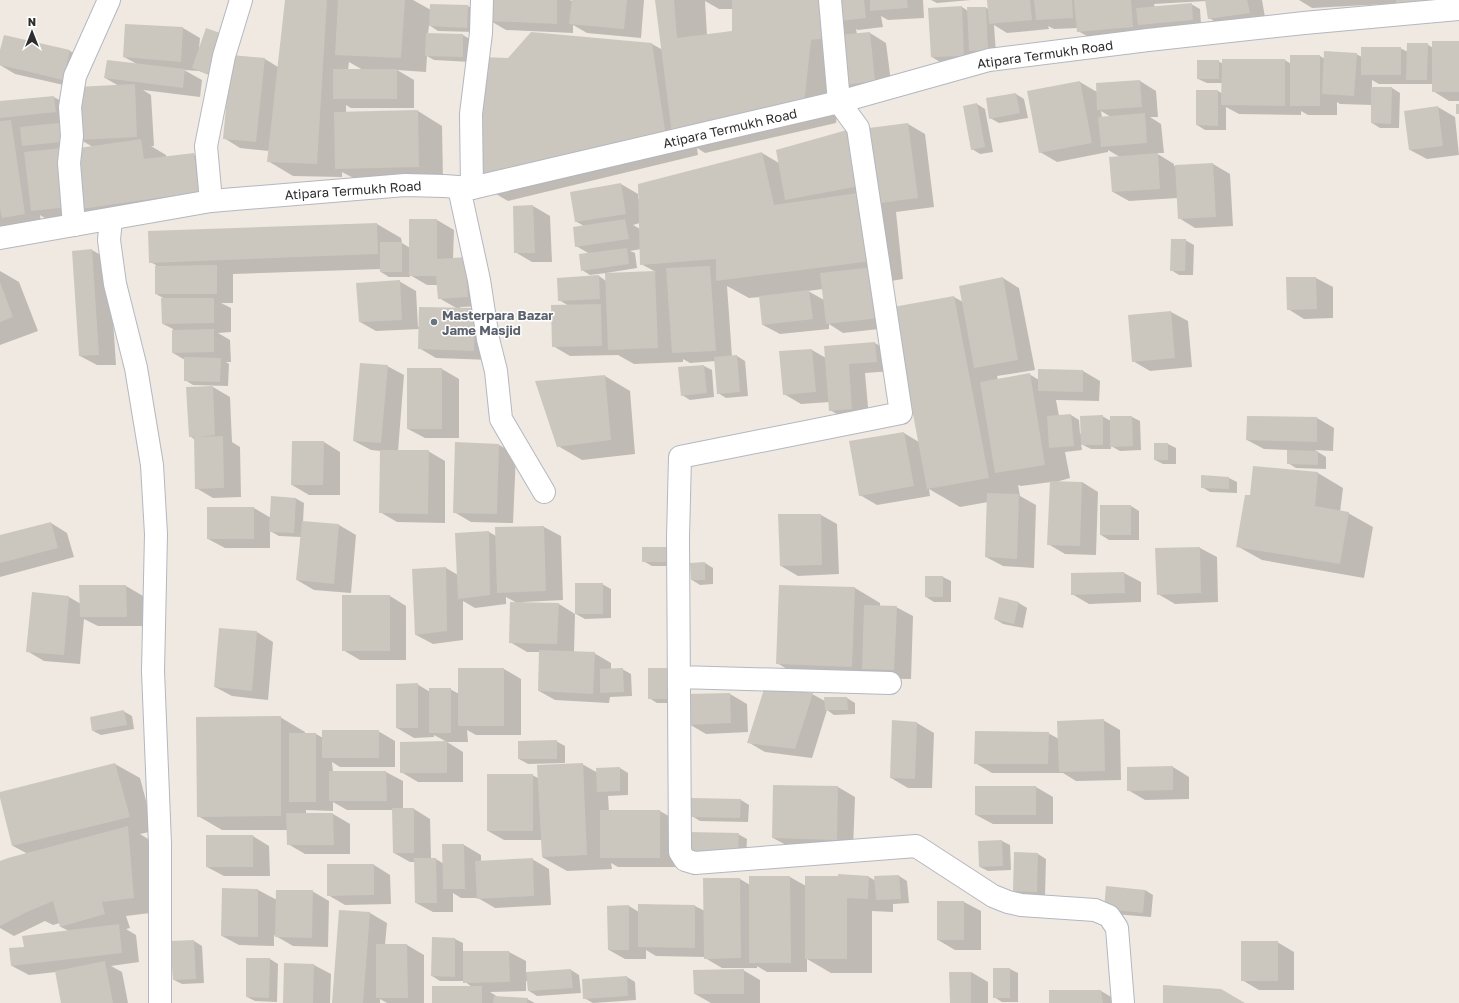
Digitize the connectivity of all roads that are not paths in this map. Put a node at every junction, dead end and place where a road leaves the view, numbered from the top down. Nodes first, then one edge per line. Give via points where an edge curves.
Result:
1 (109, 0) edge
2 (240, 0) edge
3 (482, 0) edge
4 (830, 0) edge
5 (1459, 9) edge
6 (839, 102) junction
7 (466, 188) junction
8 (210, 201) junction
9 (112, 219) junction
10 (74, 225) junction
11 (0, 238) edge
12 (544, 492) dead end
13 (679, 677) junction
14 (890, 683) dead end
15 (160, 1003) edge
16 (1123, 1003) edge

1 - 10 street via 75,76 70,107 72,136 69,163
2 - 8 street via 224,56 206,146
3 - 7 street
4 - 6 street
5 - 6 street, Atipara Termukh Road via 1297,23 988,60
6 - 7 street, Atipara Termukh Road
6 - 13 street via 858,128 901,413 680,457
7 - 8 street, Atipara Termukh Road via 405,185
7 - 12 street via 488,339 496,371 501,419
8 - 9 street, Atipara Termukh Road
9 - 10 street, Atipara Termukh Road
9 - 15 street via 109,240 116,284 136,368 152,465 156,534 152,671 160,844
10 - 11 street, Atipara Termukh Road
13 - 14 street
13 - 16 street via 680,852 685,860 695,863 916,846 993,896 1008,902 1095,910 1109,916 1117,928

